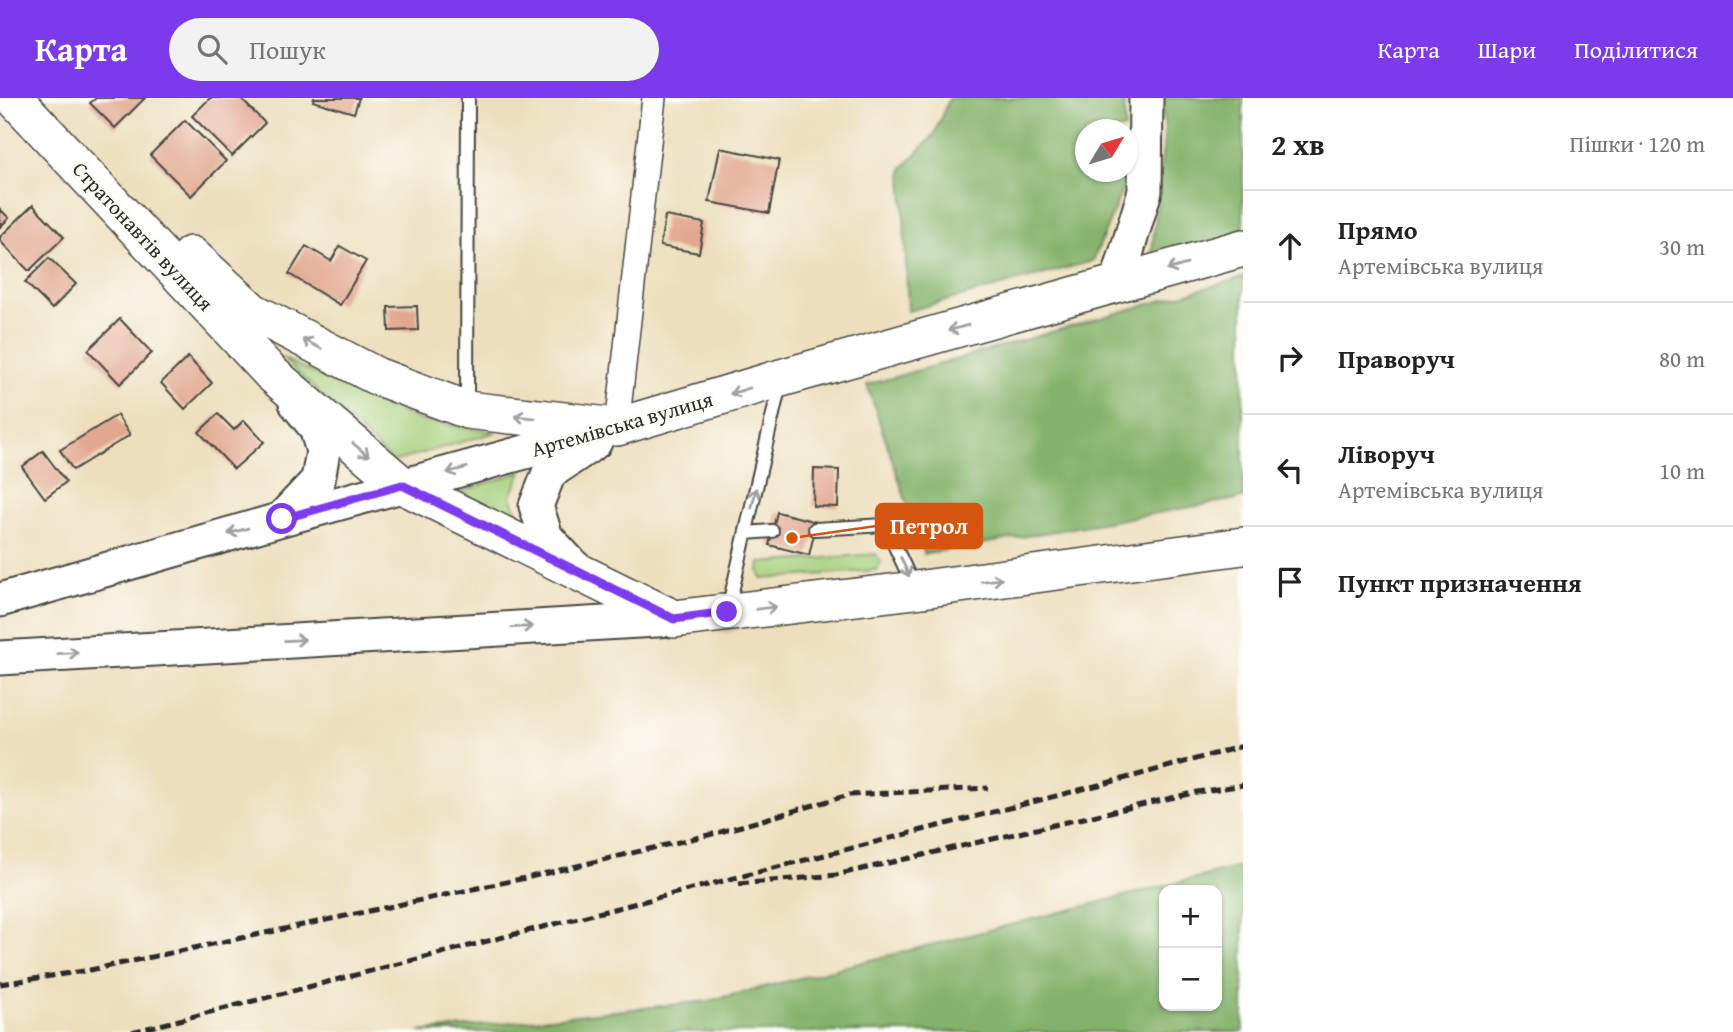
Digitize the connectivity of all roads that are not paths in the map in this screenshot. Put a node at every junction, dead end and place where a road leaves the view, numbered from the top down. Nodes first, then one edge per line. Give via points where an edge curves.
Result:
1 (14, 98) edge
2 (21, 98) edge
3 (468, 98) edge
4 (654, 98) edge
5 (1146, 98) edge
6 (1243, 248) edge
7 (1118, 284) junction
8 (272, 374) junction
9 (781, 378) junction
10 (467, 410) junction
11 (617, 427) junction
12 (402, 485) junction
13 (282, 519) junction
14 (815, 529) dead end
15 (772, 531) dead end
16 (746, 533) junction
17 (1243, 546) edge
18 (576, 570) junction
19 (915, 590) junction
20 (0, 600) edge
21 (727, 612) junction
22 (674, 619) junction
23 (0, 658) edge

1 - 8 main road, Стратонавтів вулиця
10 -> 2 main road via 376,376 253,312
3 - 10 lane
4 - 11 street
5 - 7 main road via 1145,191
6 -> 7 main road, Артемівська вулиця
7 -> 9 main road, Артемівська вулиця
8 -> 12 main road, Стратонавтів вулиця
8 - 13 main road via 316,428 323,451 318,480
9 -> 11 main road, Артемівська вулиця
16 -> 9 lane
11 -> 10 main road
11 -> 12 main road, Артемівська вулиця
11 - 18 main road via 549,473 536,506 546,537
12 - 13 main road, Артемівська вулиця
12 - 18 main road, Стратонавтів вулиця
13 -> 20 main road, Артемівська вулиця
14 -> 19 lane via 885,524
15 - 16 lane
16 - 21 lane
19 -> 17 main road
18 - 22 main road, Стратонавтів вулиця
21 -> 19 main road
21 - 22 main road
23 -> 22 main road

